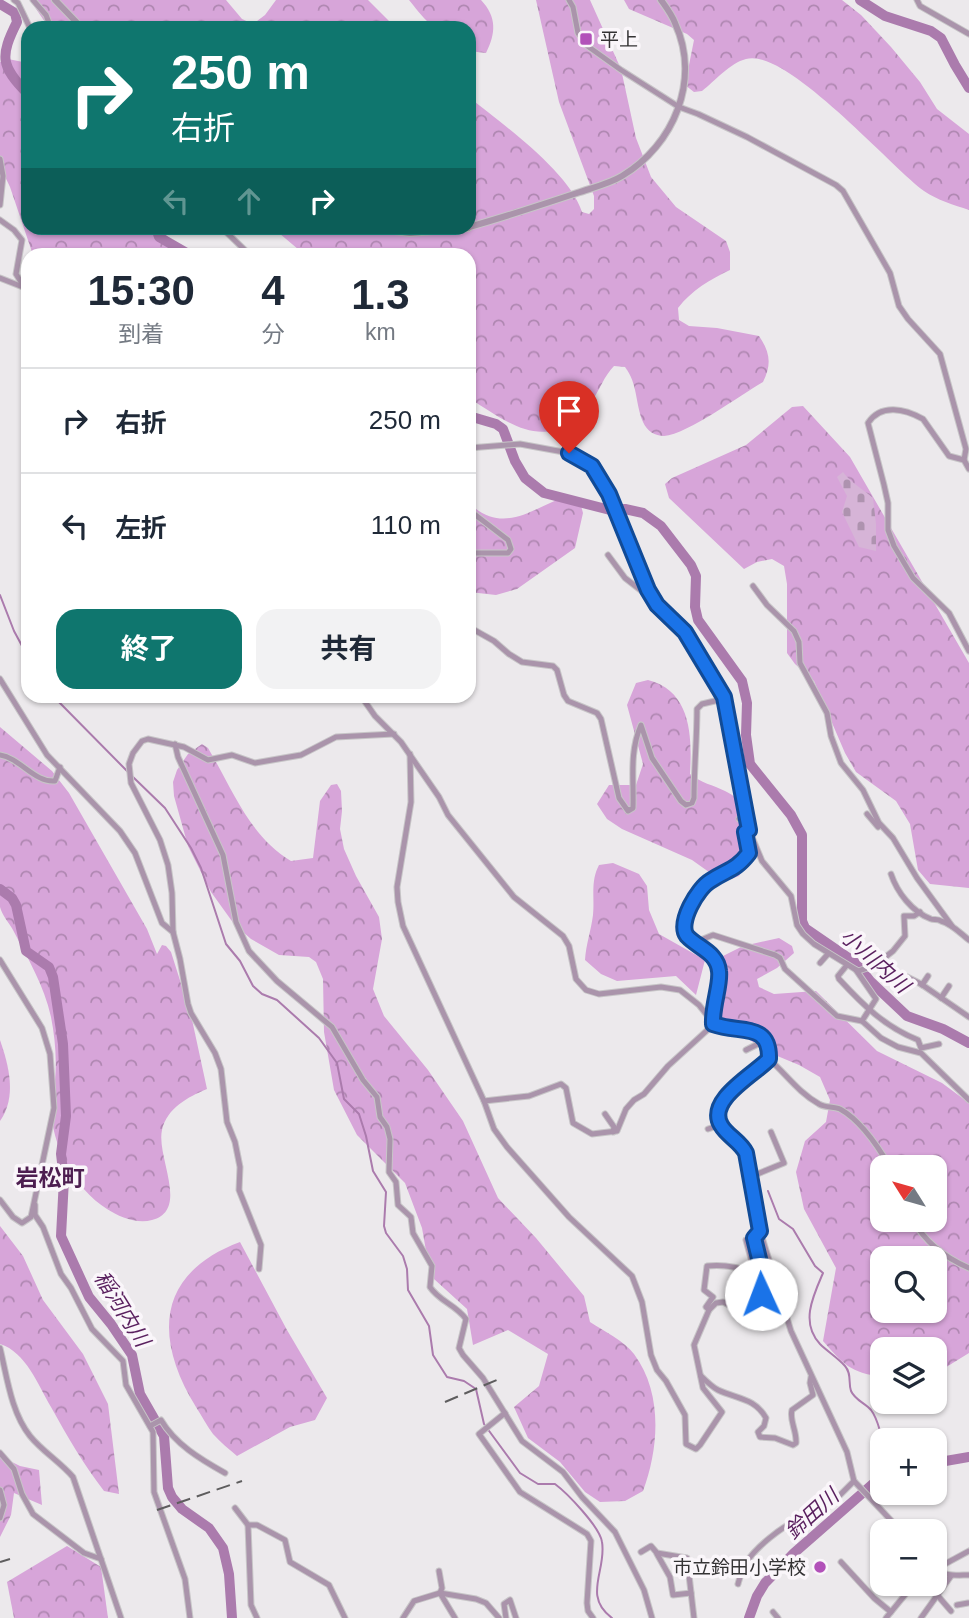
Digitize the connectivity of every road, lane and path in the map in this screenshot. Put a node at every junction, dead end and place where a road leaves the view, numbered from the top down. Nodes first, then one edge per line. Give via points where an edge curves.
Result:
1 (14, 0) edge
2 (33, 0) edge
3 (55, 0) edge
4 (569, 0) edge
5 (661, 0) edge
6 (917, 0) edge
7 (27, 21) edge
8 (48, 21) edge
9 (75, 21) edge
10 (969, 34) edge
11 (679, 107) junction
12 (0, 159) edge
13 (0, 205) edge
14 (0, 220) edge
15 (476, 225) edge
16 (229, 235) edge
17 (243, 248) edge
18 (0, 278) edge
19 (21, 281) edge
20 (21, 286) edge
21 (476, 447) edge
22 (964, 460) junction
23 (969, 469) edge
24 (476, 515) edge
25 (476, 553) edge
26 (608, 555) dead end
27 (753, 586) dead end
28 (655, 601) junction
29 (476, 631) edge
30 (969, 651) edge
31 (0, 679) edge
32 (718, 685) junction
33 (367, 703) edge
34 (394, 734) junction
35 (175, 744) junction
36 (410, 754) junction
37 (0, 755) edge
38 (60, 767) junction
39 (867, 814) dead end
40 (739, 818) dead end
41 (884, 829) junction
42 (747, 831) junction
43 (891, 874) dead end
44 (920, 912) junction
45 (952, 926) junction
46 (173, 932) junction
47 (969, 940) edge
48 (696, 943) junction
49 (828, 954) junction
50 (0, 960) edge
51 (820, 963) dead end
52 (847, 965) junction
53 (872, 967) junction
54 (857, 971) junction
55 (928, 976) dead end
56 (922, 985) junction
57 (949, 986) dead end
58 (941, 998) junction
59 (969, 1006) edge
60 (868, 1010) junction
61 (966, 1015) edge
62 (862, 1021) junction
63 (713, 1024) junction
64 (766, 1040) junction
65 (939, 1044) dead end
66 (746, 1050) dead end
67 (921, 1050) junction
68 (769, 1059) junction
69 (969, 1100) edge
70 (484, 1101) junction
71 (605, 1114) dead end
72 (720, 1125) junction
73 (708, 1129) dead end
74 (613, 1132) junction
75 (771, 1132) dead end
76 (883, 1155) edge
77 (750, 1177) junction
78 (0, 1200) edge
79 (35, 1205) junction
80 (760, 1231) junction
81 (919, 1232) edge
82 (746, 1240) dead end
83 (969, 1268) edge
84 (259, 1269) dead end
85 (755, 1273) junction
86 (761, 1294) junction
87 (709, 1310) junction
88 (0, 1348) edge
89 (701, 1376) junction
90 (812, 1376) junction
91 (505, 1413) junction
92 (151, 1425) junction
93 (0, 1453) edge
94 (225, 1473) dead end
95 (855, 1482) junction
96 (0, 1490) edge
97 (235, 1508) dead end
98 (0, 1518) edge
99 (890, 1519) edge
100 (248, 1525) junction
101 (969, 1551) edge
102 (641, 1552) dead end
103 (657, 1553) junction
104 (101, 1559) junction
105 (841, 1562) dead end
106 (947, 1563) edge
107 (439, 1571) dead end
108 (947, 1575) edge
109 (969, 1575) edge
110 (951, 1576) junction
111 (947, 1582) edge
112 (738, 1584) dead end
113 (440, 1593) junction
114 (691, 1593) junction
115 (904, 1596) edge
116 (938, 1596) joint
117 (957, 1605) dead end
118 (969, 1605) edge
119 (951, 1611) dead end
120 (773, 1612) dead end
121 (891, 1612) junction
122 (121, 1618) edge
123 (190, 1618) edge
124 (257, 1618) edge
125 (345, 1618) edge
126 (403, 1618) edge
127 (455, 1618) edge
128 (499, 1618) edge
129 (506, 1618) edge
130 (516, 1618) edge
131 (593, 1618) edge
132 (652, 1618) edge
133 (694, 1618) edge
134 (778, 1618) edge
135 (886, 1618) edge
136 (921, 1618) edge

1 - 7 street
2 - 8 street
3 - 9 street
4 - 11 street via 586,45
5 - 11 street via 683,46 684,90
6 - 10 street
11 - 15 street via 656,148 619,178
11 - 22 street via 747,137 842,191 890,273 899,306 940,354 966,449
12 - 13 street
14 - 19 street via 22,240 16,274
16 - 17 street
18 - 20 street
21 - 28 street via 520,444 569,453 592,466 609,494
22 - 23 street
22 - 30 street via 948,456 918,416 883,410 868,423 894,547 913,578 949,613
24 - 25 street via 508,540 511,549 508,553
26 - 28 street via 625,578
27 - 41 street via 794,631 800,663 827,713 842,763
28 - 32 street via 685,632
29 - 32 street via 522,662 553,666 568,701 597,713 618,798 628,811 633,808 634,739 641,725 652,758 681,801 692,803 697,709 719,700
31 - 38 street via 47,755
32 - 42 street via 730,724
33 - 34 street
34 - 35 street via 336,737 301,755 255,763 232,755 208,760
34 - 36 street
35 - 46 street via 142,741 129,764 131,783 168,865
35 - 91 street via 223,855 240,935 260,965 332,1027 377,1097 390,1139 389,1172 396,1182 398,1205 411,1217 413,1233 432,1266 430,1287 466,1319 460,1348
36 - 63 street via 448,815 514,897 563,936 576,979 586,990 599,994 661,987 680,990
36 - 70 street via 411,802 397,887 403,926
37 - 38 street via 12,757 50,782 55,781
38 - 46 street via 120,831 135,853 162,923
39 - 41 street
40 - 42 street
41 - 45 street
42 - 48 street via 749,853 738,867 710,881 688,910 683,925
42 - 49 street via 762,861 791,896 797,925
43 - 44 street via 898,893
44 - 45 street
44 - 53 street via 904,916 905,936
45 - 47 street
46 - 84 street via 191,1013 221,1069 227,1122 240,1167 239,1190 261,1245
48 - 62 street via 713,935 775,955 837,1016
48 - 63 street via 712,956 719,970
49 - 51 street
49 - 52 street
50 - 79 street via 42,1028 50,1054 54,1108
52 - 54 street
52 - 60 street via 839,979
53 - 54 street
53 - 56 street
54 - 60 street via 876,999
55 - 56 street
56 - 58 street
57 - 58 street
58 - 61 street
59 - 61 street
60 - 62 street
60 - 67 street via 918,1040
62 - 67 street via 898,1047
63 - 64 street via 760,1033
63 - 74 street via 634,1100
64 - 66 street
64 - 68 street
65 - 67 street
67 - 69 street
68 - 72 street via 726,1094 718,1113
68 - 76 street via 820,1106 838,1108 852,1119
70 - 74 street via 528,1096 561,1084 566,1088 573,1123 592,1134
70 - 89 street via 494,1129 507,1147 569,1217 632,1276 642,1302 651,1354 685,1415 686,1444 696,1449 722,1412 703,1388
71 - 74 street
72 - 73 street
72 - 77 street via 742,1144
75 - 77 street via 784,1163
77 - 80 street
78 - 79 street via 22,1223 31,1217
79 - 92 street via 61,1275 92,1329 123,1361 125,1385
80 - 86 street via 754,1238
80 - 90 street via 792,1331
81 - 83 street
82 - 85 street
85 - 86 street
85 - 87 street via 707,1266 704,1290 713,1297 706,1307
86 - 87 street via 757,1305 746,1312 723,1302
87 - 89 street via 694,1345
88 - 104 street via 20,1420 73,1477
89 - 90 street via 717,1390 760,1408 766,1418 760,1437 793,1445 797,1432 790,1415 813,1395
90 - 95 street via 847,1452
91 - 131 street via 480,1434 520,1492 587,1534 591,1541 587,1603
91 - 132 street via 522,1441 563,1472 615,1532 644,1590
92 - 94 street via 161,1420 168,1434
92 - 123 street via 154,1492 185,1579
93 - 104 street via 14,1469 33,1514 84,1553
95 - 99 street
95 - 112 street via 815,1520 785,1525 752,1554
96 - 98 street via 4,1505
97 - 100 street
100 - 124 street via 251,1605
100 - 125 street via 285,1540 290,1562 329,1584
101 - 106 street
102 - 103 street via 651,1546
103 - 114 street via 670,1577 673,1595
103 - 114 street via 687,1558
104 - 122 street
105 - 121 street
107 - 113 street
108 - 110 street
109 - 110 street
110 - 111 street
113 - 126 street via 414,1601
113 - 127 street
113 - 128 street via 486,1603
114 - 133 street
115 - 121 street
116 - 119 street
116 - 136 street
117 - 118 street
120 - 134 street
121 - 135 street
129 - 130 street via 504,1604 510,1600

